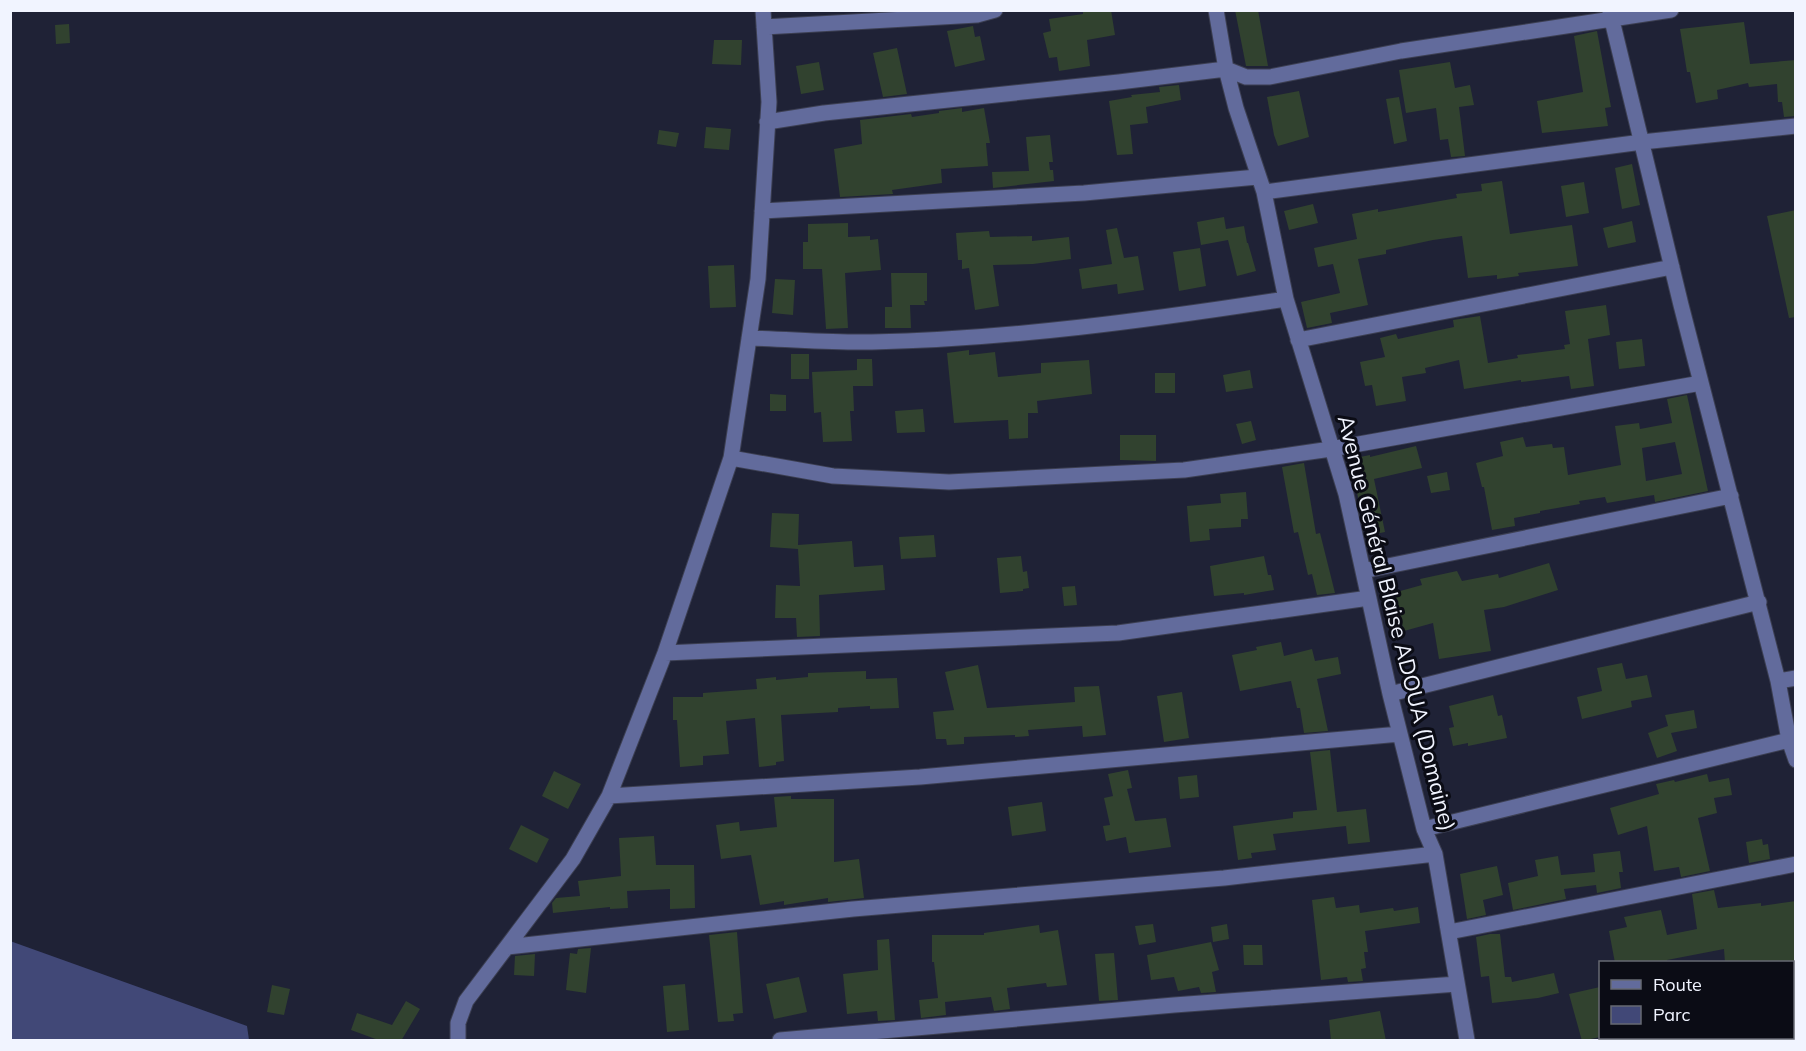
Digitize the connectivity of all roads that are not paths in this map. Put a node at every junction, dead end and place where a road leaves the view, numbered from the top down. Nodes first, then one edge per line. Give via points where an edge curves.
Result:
1 (763, 10) edge
2 (995, 10) edge
3 (1216, 10) edge
4 (1671, 10) edge
5 (1611, 16) edge
6 (764, 27) junction
7 (1226, 69) junction
8 (768, 122) junction
9 (1796, 126) edge
10 (1641, 142) junction
11 (1257, 177) junction
12 (1264, 192) junction
13 (762, 211) junction
14 (1672, 267) junction
15 (1286, 300) junction
16 (749, 338) junction
17 (1298, 340) junction
18 (1701, 383) junction
19 (1331, 449) junction
20 (731, 458) junction
21 (1731, 496) junction
22 (1363, 571) junction
23 (1369, 598) junction
24 (1759, 602) junction
25 (665, 653) junction
26 (1796, 678) edge
27 (1778, 681) junction
28 (1390, 694) junction
29 (1400, 734) junction
30 (1789, 740) junction
31 (1796, 760) edge
32 (609, 796) junction
33 (1424, 829) junction
34 (1435, 854) junction
35 (1796, 864) edge
36 (1449, 932) junction
37 (507, 947) junction
38 (1457, 984) junction
39 (458, 1041) edge
40 (780, 1041) edge
41 (1467, 1041) edge

1 - 6 street
2 - 6 street via 977,15
3 - 7 street, Avenue Général Blaise ADOUA (Domaine)
4 - 5 street
5 - 7 street via 1270,77 1246,77
5 - 10 street
6 - 8 street
7 - 8 street
7 - 11 street, Avenue Général Blaise ADOUA (Domaine)
8 - 13 street
9 - 10 street
10 - 12 street
10 - 14 street
11 - 12 street, Avenue Général Blaise ADOUA (Domaine)
11 - 13 street via 1084,193
12 - 15 street, Avenue Général Blaise ADOUA (Domaine)
13 - 16 street
14 - 17 street
14 - 18 street
15 - 16 street via 1037,332 872,342
15 - 17 street, Avenue Général Blaise ADOUA (Domaine)
16 - 20 street
17 - 19 street, Avenue Général Blaise ADOUA (Domaine)
18 - 19 street
18 - 21 street
19 - 20 street via 1184,470 949,482 833,476
19 - 22 street, Avenue Général Blaise ADOUA (Domaine) via 1346,494
20 - 25 street
21 - 22 street
21 - 24 street
22 - 23 street, Avenue Général Blaise ADOUA (Domaine)
23 - 25 street via 1118,633
23 - 28 street, Avenue Général Blaise ADOUA (Domaine)
24 - 27 street
24 - 28 street
25 - 32 street
26 - 27 street
27 - 30 street
28 - 29 street, Avenue Général Blaise ADOUA (Domaine)
29 - 32 street via 920,777
29 - 33 street, Avenue Général Blaise ADOUA (Domaine)
30 - 31 street
30 - 33 street
32 - 37 street via 573,859
33 - 34 street, Avenue Général Blaise ADOUA (Domaine)
34 - 36 street, Avenue Général Blaise ADOUA (Domaine)
34 - 37 street via 1224,878 853,909
35 - 36 street
36 - 38 street, Avenue Général Blaise ADOUA (Domaine)
37 - 39 street via 466,1001 458,1023
38 - 40 street
38 - 41 street, Avenue Général Blaise ADOUA (Domaine)

